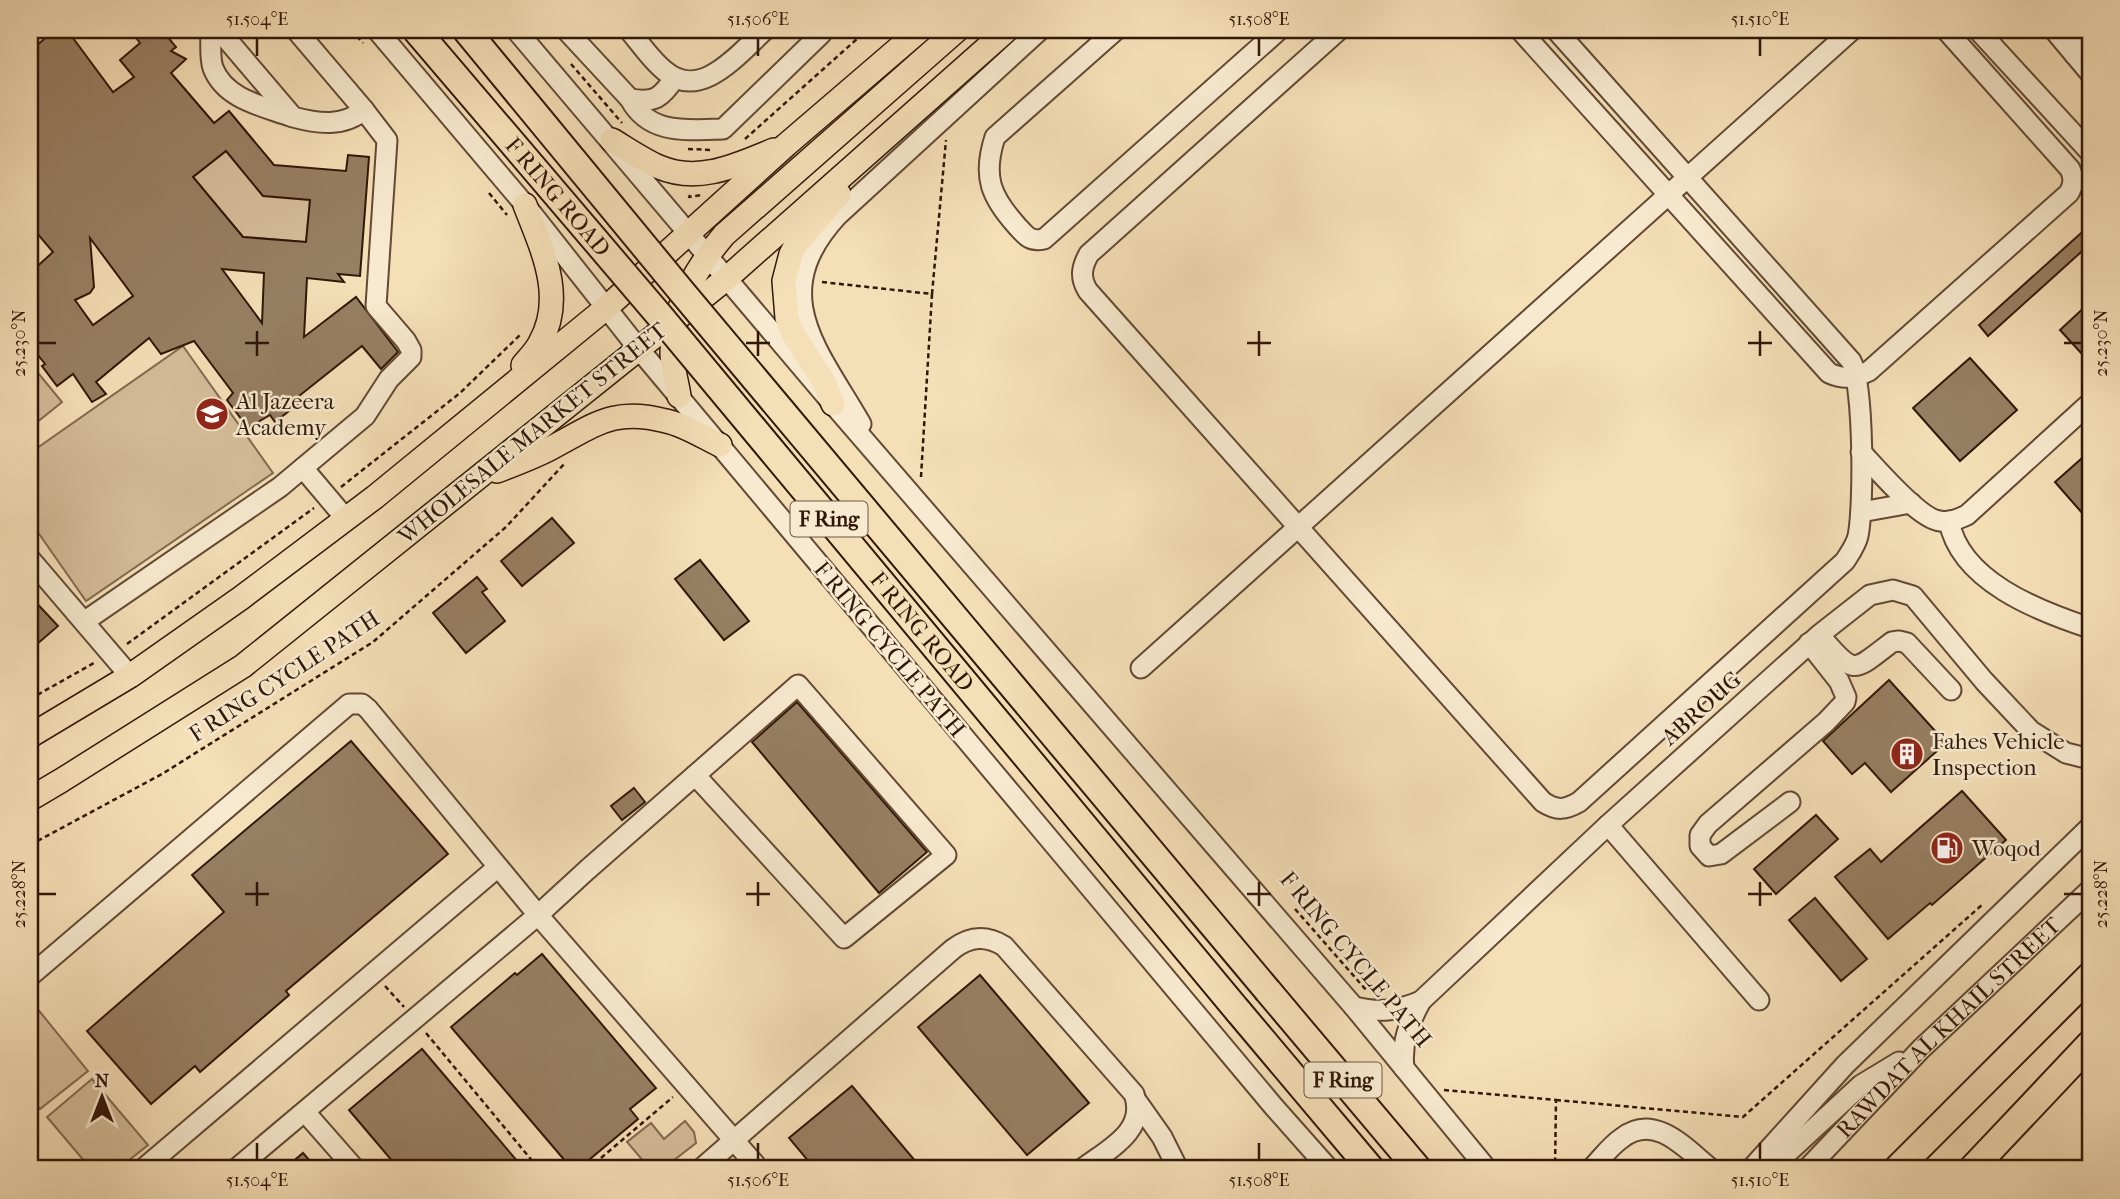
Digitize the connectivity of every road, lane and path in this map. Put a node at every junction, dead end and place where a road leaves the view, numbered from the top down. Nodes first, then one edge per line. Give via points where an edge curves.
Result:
1 (210, 30) edge
2 (219, 30) edge
3 (296, 30) edge
4 (351, 30) edge
5 (377, 30) edge
6 (416, 30) edge
7 (466, 30) edge
8 (516, 30) edge
9 (566, 30) edge
10 (629, 30) edge
11 (765, 30) edge
12 (802, 30) edge
13 (867, 30) edge
14 (920, 30) edge
15 (957, 30) edge
16 (1007, 30) edge
17 (1040, 30) edge
18 (1116, 30) edge
19 (1279, 30) edge
20 (1339, 30) edge
21 (1520, 30) edge
22 (1556, 30) edge
23 (1852, 30) edge
24 (1946, 30) edge
25 (1978, 30) edge
26 (1995, 30) edge
27 (2086, 30) edge
28 (824, 32) edge
29 (2058, 32) edge
30 (369, 50) dead end
31 (2086, 65) edge
32 (676, 78) junction
33 (630, 99) junction
34 (364, 110) junction
35 (293, 117) junction
36 (947, 129) dead end
37 (2090, 138) edge
38 (612, 140) junction
39 (883, 140) junction
40 (741, 142) dead end
41 (786, 145) junction
42 (721, 151) dead end
43 (2090, 152) edge
44 (691, 174) junction
45 (1687, 177) junction
46 (488, 192) dead end
47 (1668, 195) junction
48 (719, 208) junction
49 (520, 214) junction
50 (691, 234) junction
51 (707, 254) junction
52 (727, 278) junction
53 (801, 280) junction
54 (932, 294) junction
55 (606, 308) junction
56 (676, 318) junction
57 (522, 334) dead end
58 (638, 348) junction
59 (1857, 377) junction
60 (503, 392) junction
61 (679, 396) junction
62 (2090, 403) edge
63 (833, 404) junction
64 (720, 445) junction
65 (1861, 452) junction
66 (570, 458) dead end
67 (883, 461) junction
68 (303, 468) junction
69 (474, 480) junction
70 (920, 483) dead end
71 (328, 497) junction
72 (1911, 503) junction
73 (1861, 512) junction
74 (346, 519) junction
75 (1949, 521) junction
76 (1298, 526) junction
77 (30, 559) edge
78 (85, 621) junction
79 (2090, 628) edge
80 (1814, 639) junction
81 (112, 654) junction
82 (1141, 668) dead end
83 (130, 676) junction
84 (1951, 690) dead end
85 (30, 699) edge
86 (30, 736) edge
87 (2090, 759) edge
88 (695, 775) junction
89 (30, 799) edge
90 (1790, 802) dead end
91 (1608, 825) junction
92 (2090, 827) edge
93 (30, 845) edge
94 (498, 867) junction
95 (2090, 890) edge
96 (1992, 896) dead end
97 (1294, 908) dead end
98 (538, 915) junction
99 (373, 973) junction
100 (30, 976) edge
101 (2090, 976) edge
102 (1759, 1000) dead end
103 (1421, 1001) junction
104 (1354, 1007) junction
105 (1386, 1012) junction
106 (415, 1019) junction
107 (2090, 1045) edge
108 (1921, 1049) junction
109 (1404, 1068) junction
110 (686, 1086) junction
111 (1444, 1090) dead end
112 (1556, 1100) junction
113 (1138, 1103) junction
114 (305, 1112) junction
115 (734, 1141) junction
116 (1295, 1159) dead end
117 (1323, 1165) edge
118 (143, 1169) edge
119 (236, 1169) edge
120 (355, 1169) edge
121 (539, 1169) edge
122 (588, 1169) edge
123 (701, 1169) edge
124 (759, 1169) edge
125 (1082, 1169) edge
126 (1178, 1169) edge
127 (1301, 1169) edge
128 (1371, 1169) edge
129 (1418, 1169) edge
130 (1487, 1169) edge
131 (1555, 1169) edge
132 (1591, 1169) edge
133 (1711, 1169) edge
134 (1751, 1169) edge
135 (1770, 1169) edge
136 (1807, 1169) edge
137 (1897, 1169) edge
138 (1972, 1169) edge

1 - 35 street via 213,67 230,90
2 - 35 street
3 - 34 street
4 - 30 path
5 - 49 street, F RING ROAD
6 - 128 highway, F RING ROAD / F Ring, bridge
7 - 129 highway, F RING ROAD / F Ring, bridge
8 - 38 street
9 - 33 street
10 - 32 street via 660,67
11 - 32 street via 712,76 694,81
12 - 28 street via 807,35
13 - 40 path
14 - 41 main road
15 - 51 main road via 723,234
16 - 39 main road, WHOLESALE MARKET STREET
17 - 53 street via 837,216 812,249
18 - 19 street via 995,137 989,174 992,194 1028,238 1044,239
20 - 76 street via 1089,254 1081,272 1088,291
21 - 47 street
22 - 45 street
23 - 45 street
24 - 59 street via 2070,169 2072,187 1890,353
25 - 43 street
26 - 37 street
27 - 31 street
28 - 33 street via 723,129 686,130 652,123 637,112
29 - 31 street
32 - 33 street via 660,98
34 - 35 street via 345,122
34 - 68 street via 387,140 376,306 406,341 411,357 365,416
36 - 54 path
38 - 44 main road via 659,167
38 - 50 street
39 - 52 main road, WHOLESALE MARKET STREET
39 - 63 main road via 797,243 787,266 787,318
41 - 44 main road via 727,169
41 - 48 main road
42 - 44 path via 692,149
44 - 48 path via 690,197 707,195
45 - 47 street
45 - 59 street via 1846,355
46 - 49 path
47 - 59 street via 1829,373
47 - 76 street
48 - 50 main road
49 - 55 street, F RING ROAD
49 - 60 main road via 549,269 550,316 540,342
50 - 51 street
50 - 55 main road
51 - 52 street
51 - 56 main road
52 - 56 main road, WHOLESALE MARKET STREET
52 - 63 street
53 - 54 path
53 - 67 street via 806,327
54 - 70 path
55 - 58 street, F RING ROAD
55 - 60 main road
56 - 58 main road, WHOLESALE MARKET STREET
56 - 61 main road via 672,353
57 - 71 path via 460,393
58 - 61 street, F RING ROAD
58 - 69 main road, WHOLESALE MARKET STREET
59 - 65 street
60 - 74 main road
61 - 64 street, F RING ROAD
62 - 75 street via 1967,515
63 - 67 street
64 - 69 main road via 669,421 620,416 595,422 550,448
64 - 117 street, F RING ROAD
65 - 72 street
65 - 73 street
66 - 93 path, F RING CYCLE PATH via 506,527 373,642 162,774
67 - 104 street
68 - 71 street
68 - 78 street
69 - 89 main road, WHOLESALE MARKET STREET via 243,666
71 - 74 street
71 - 81 path
72 - 73 street
72 - 75 street via 1931,519
73 - 76 street via 1852,551 1829,577 1566,809 1543,802
74 - 83 main road
75 - 79 street via 1961,554 1984,578
76 - 82 street
77 - 78 street
78 - 81 street
80 - 84 street via 1852,667 1892,642 1907,643
80 - 87 street, ABROUG via 1870,595 1894,590 1913,596 2016,717 2066,753
80 - 90 street via 1839,681 1845,702 1708,824 1700,835 1700,846 1709,856 1721,854
80 - 91 street, ABROUG
81 - 83 street
81 - 85 path
83 - 86 main road
88 - 88 street via 798,685 946,855 844,938
88 - 98 street
91 - 102 street
91 - 103 street, ABROUG
92 - 134 street via 1845,1065
94 - 98 street
94 - 99 street
94 - 100 street via 368,709 353,703
95 - 108 street, RAWDAT AL KHAIL STREET
96 - 112 path via 1743,1117
97 - 105 path, F RING CYCLE PATH
98 - 106 street
98 - 110 street
99 - 106 path
99 - 118 street
101 - 137 highway
103 - 105 street, ABROUG
103 - 109 street, ABROUG via 1404,1040
104 - 105 street, ABROUG
104 - 109 street
106 - 114 street
106 - 121 path
107 - 138 highway
108 - 135 street via 1861,1085
108 - 136 street, RAWDAT AL KHAIL STREET
109 - 130 street
110 - 115 street
110 - 122 path
111 - 112 path
112 - 131 path
113 - 115 street via 1004,946 995,940 972,939 953,949
113 - 125 street via 1130,1132
113 - 126 street
114 - 119 street
114 - 120 street
115 - 123 street
115 - 124 street
116 - 127 path
132 - 133 street via 1622,1137 1650,1128 1671,1136

